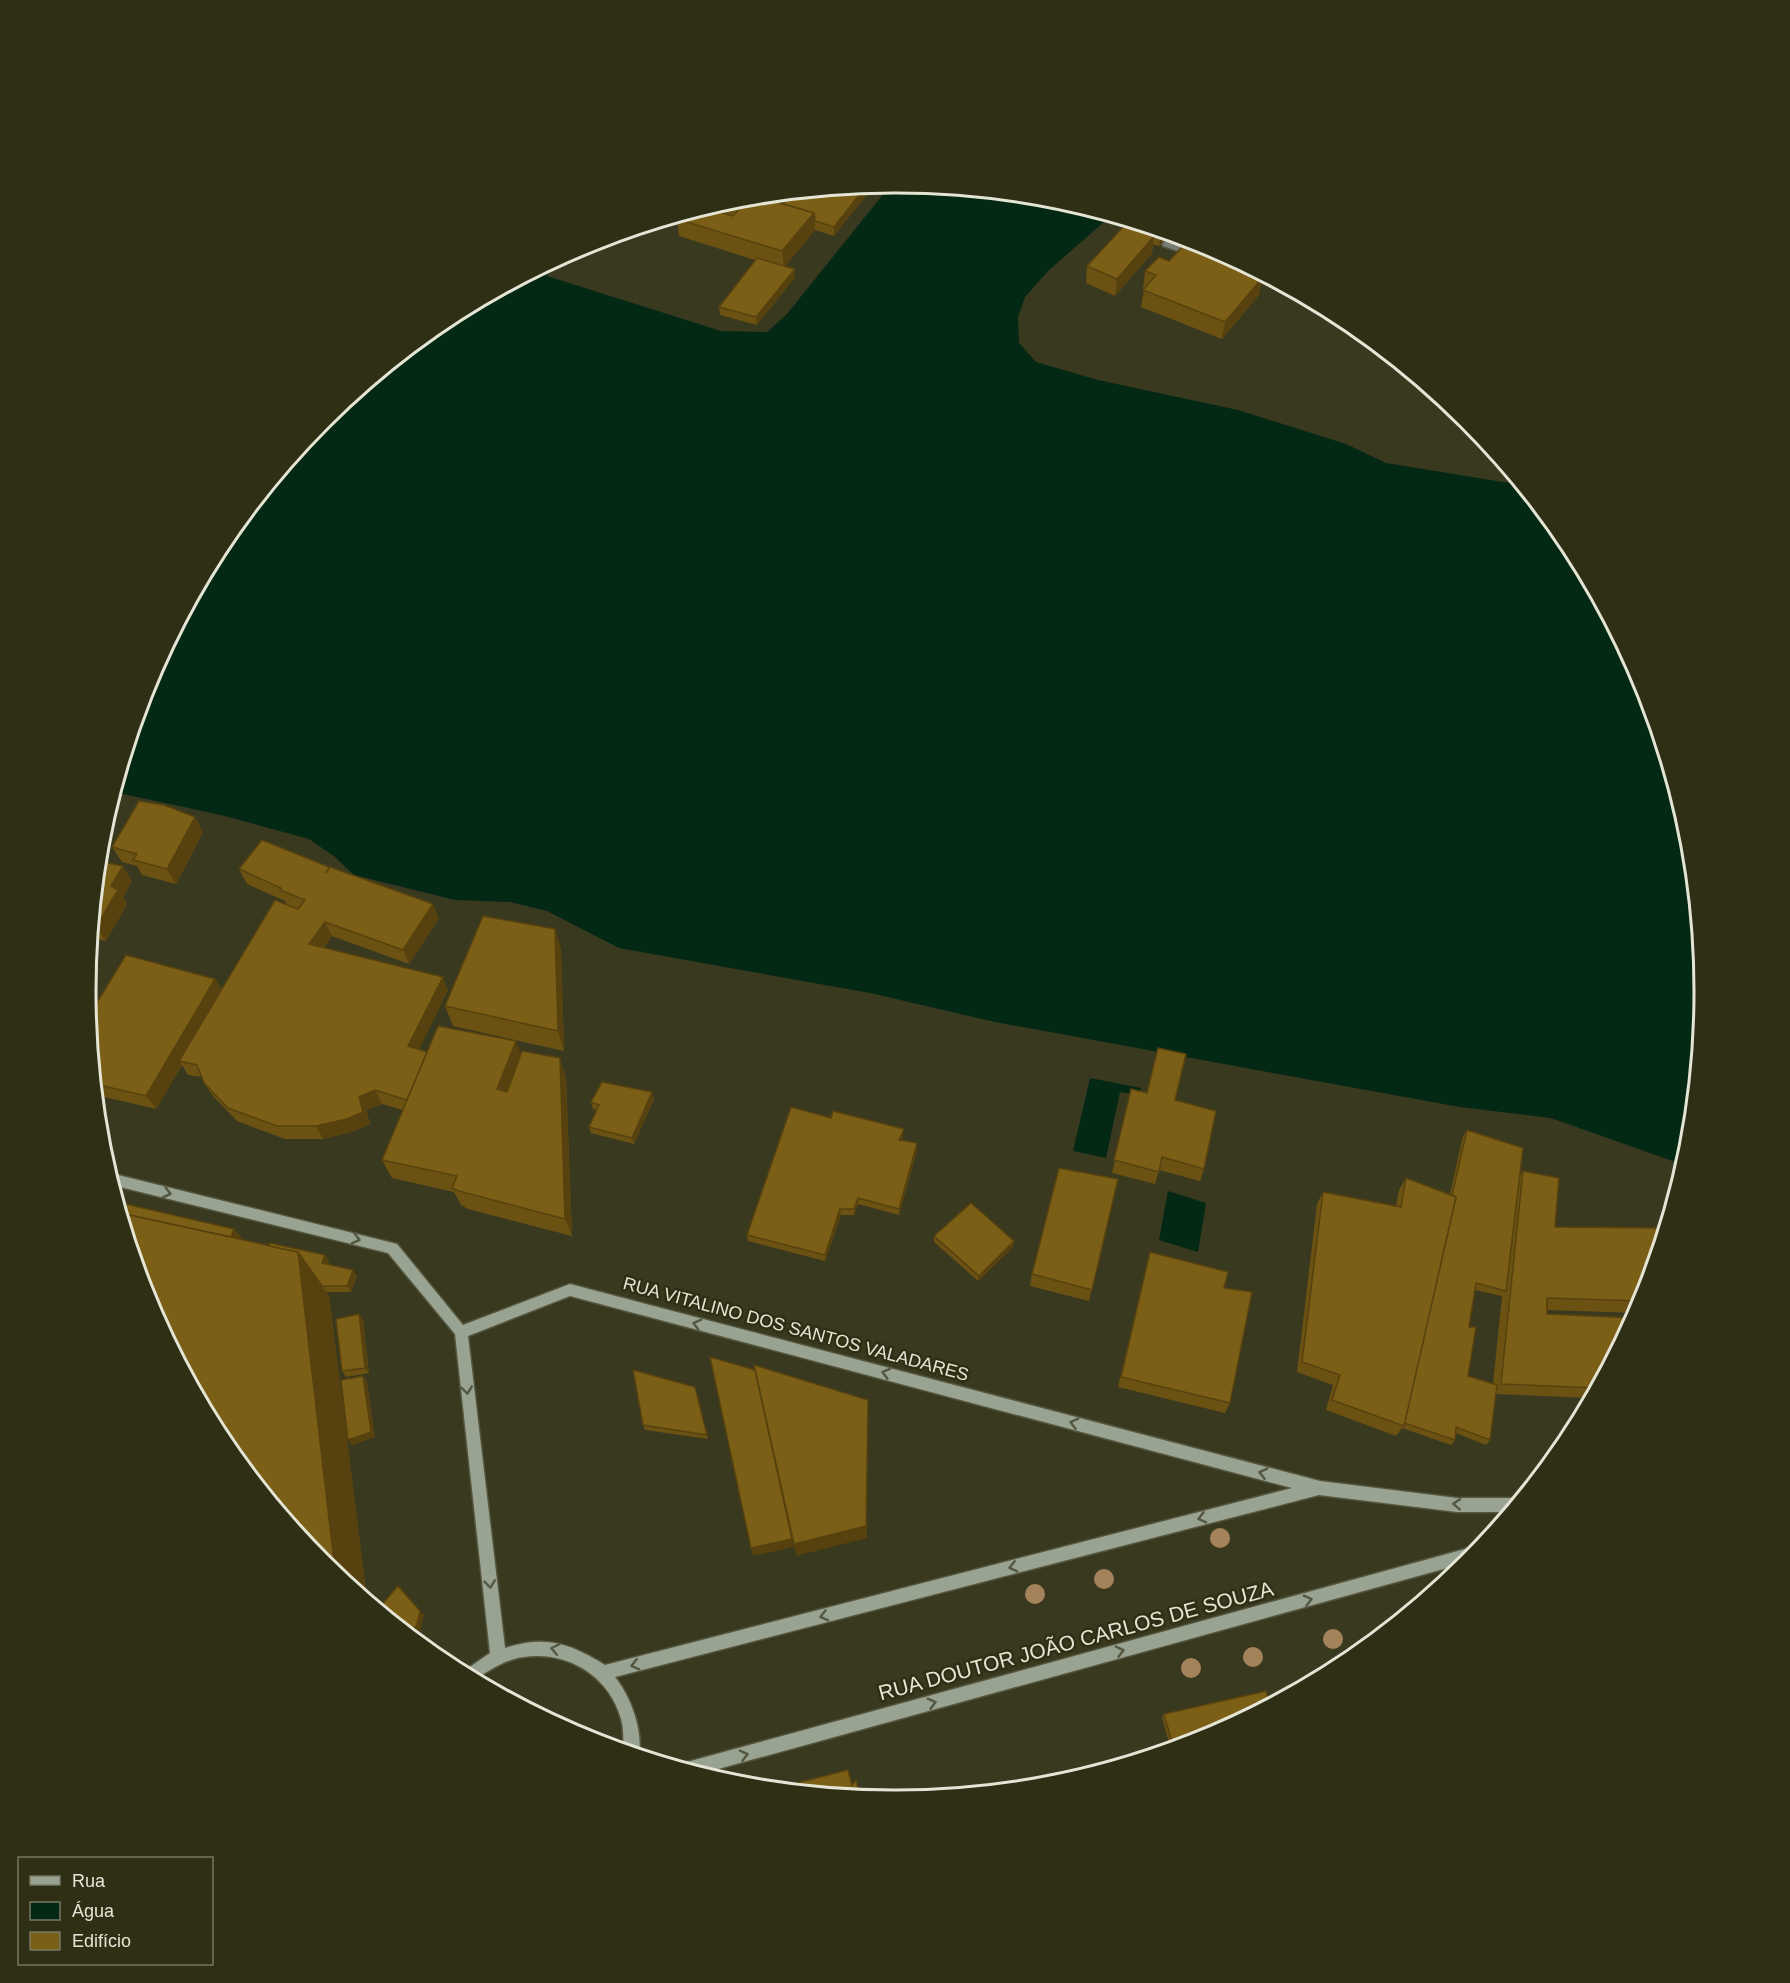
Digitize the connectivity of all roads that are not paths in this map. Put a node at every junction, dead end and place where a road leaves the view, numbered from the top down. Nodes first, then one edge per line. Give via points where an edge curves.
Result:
1 (1166, 244) dead end
2 (1198, 255) edge
3 (119, 1181) edge
4 (461, 1332) junction
5 (1320, 1488) junction
6 (1507, 1505) edge
7 (1458, 1558) edge
8 (498, 1655) junction
9 (475, 1671) edge
10 (603, 1673) junction
11 (632, 1746) edge
12 (701, 1766) edge

1 - 2 lane
3 -> 4 street via 392,1248
5 -> 4 street, RUA VITALINO DOS SANTOS VALADARES via 570,1290
4 -> 8 street
6 -> 5 street, RUA VITALINO DOS SANTOS VALADARES via 1457,1505
5 -> 10 street
12 -> 7 street, RUA DOUTOR JOÃO CARLOS DE SOUZA
8 - 9 street
10 -> 8 street via 586,1660 543,1647
10 - 11 street via 618,1690 627,1713

